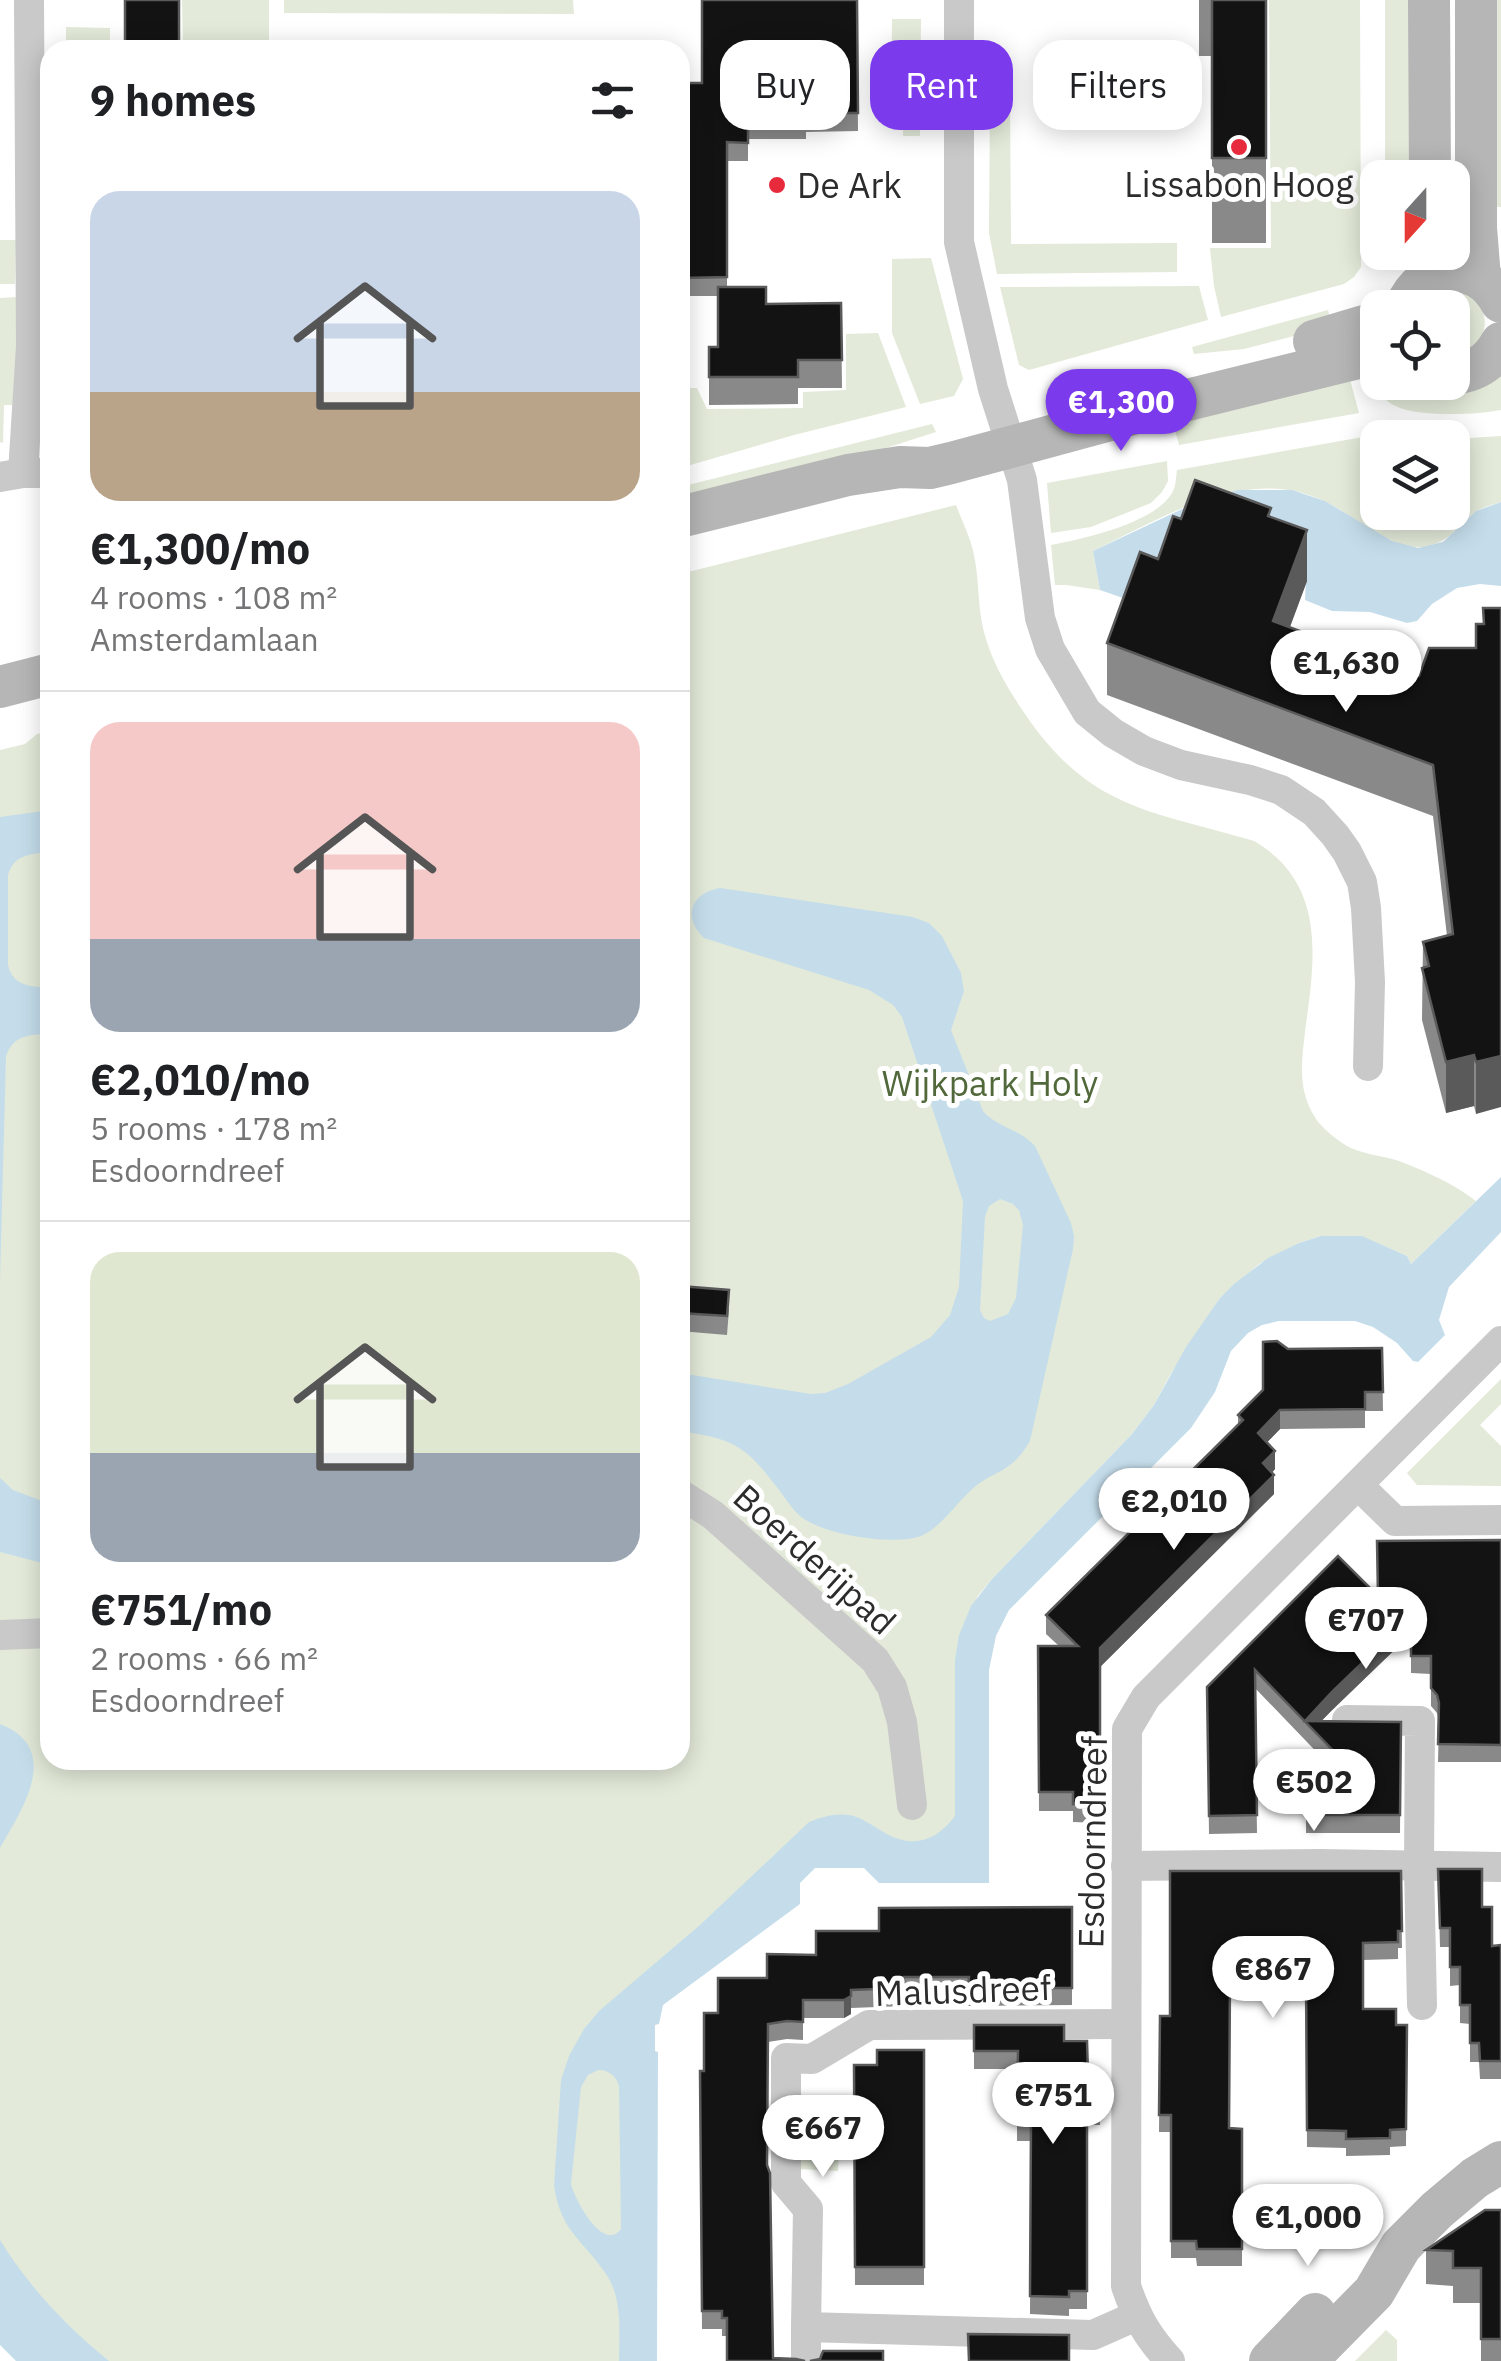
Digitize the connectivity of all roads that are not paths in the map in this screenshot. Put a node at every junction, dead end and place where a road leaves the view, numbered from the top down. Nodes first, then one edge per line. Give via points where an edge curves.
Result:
1 (29, 0) edge
2 (958, 0) edge
3 (1429, 0) edge
4 (1476, 0) edge
5 (1430, 160) edge
6 (1420, 280) edge
7 (1490, 290) edge
8 (1360, 327) edge
9 (1499, 349) edge
10 (1360, 357) edge
11 (1470, 370) edge
12 (1009, 436) junction
13 (24, 474) edge
14 (690, 514) edge
15 (40, 676) edge
16 (0, 686) edge
17 (1368, 1066) dead end
18 (1501, 1341) edge
19 (1358, 1486) junction
20 (690, 1501) edge
21 (1501, 1520) edge
22 (40, 1633) edge
23 (0, 1635) edge
24 (1347, 1720) edge
25 (912, 1806) dead end
26 (1126, 1866) junction
27 (1419, 1867) junction
28 (1501, 1868) edge
29 (1422, 2005) dead end
30 (1126, 2024) junction
31 (1501, 2162) edge
32 (1401, 2246) junction
33 (1136, 2316) junction
34 (806, 2327) junction
35 (1093, 2348) edge
36 (806, 2361) edge
37 (1170, 2361) edge
38 (1270, 2361) edge
39 (1306, 2361) edge

1 - 13 street via 31,346
2 - 12 street via 960,242
3 - 5 street
4 - 7 street via 1476,228
6 - 7 street via 1467,272
8 - 12 street via 1134,389
9 - 11 street
10 - 12 street
12 - 14 street via 930,468 848,475
12 - 17 street via 1040,618 1087,712 1162,758 1281,790 1314,812 1347,852 1366,908
15 - 16 street
18 - 19 street, Esdoorndreef
19 - 21 street via 1395,1521
19 - 26 street, Esdoorndreef via 1146,1697 1127,1729
20 - 25 street, Boerderijpad via 875,1660 902,1722
22 - 23 street
24 - 27 street via 1420,1721
26 - 27 street
26 - 30 street, Esdoorndreef
27 - 28 street
27 - 29 street
30 - 33 street, Esdoorndreef via 1126,2286
30 - 34 street, Malusdreef via 869,2025 812,2059 786,2058 786,2183 808,2208
31 - 32 street
32 - 38 street via 1354,2273
32 - 39 street via 1374,2292
33 - 35 street
33 - 37 street, Esdoorndreef
34 - 35 street
34 - 36 street, Malusdreef

